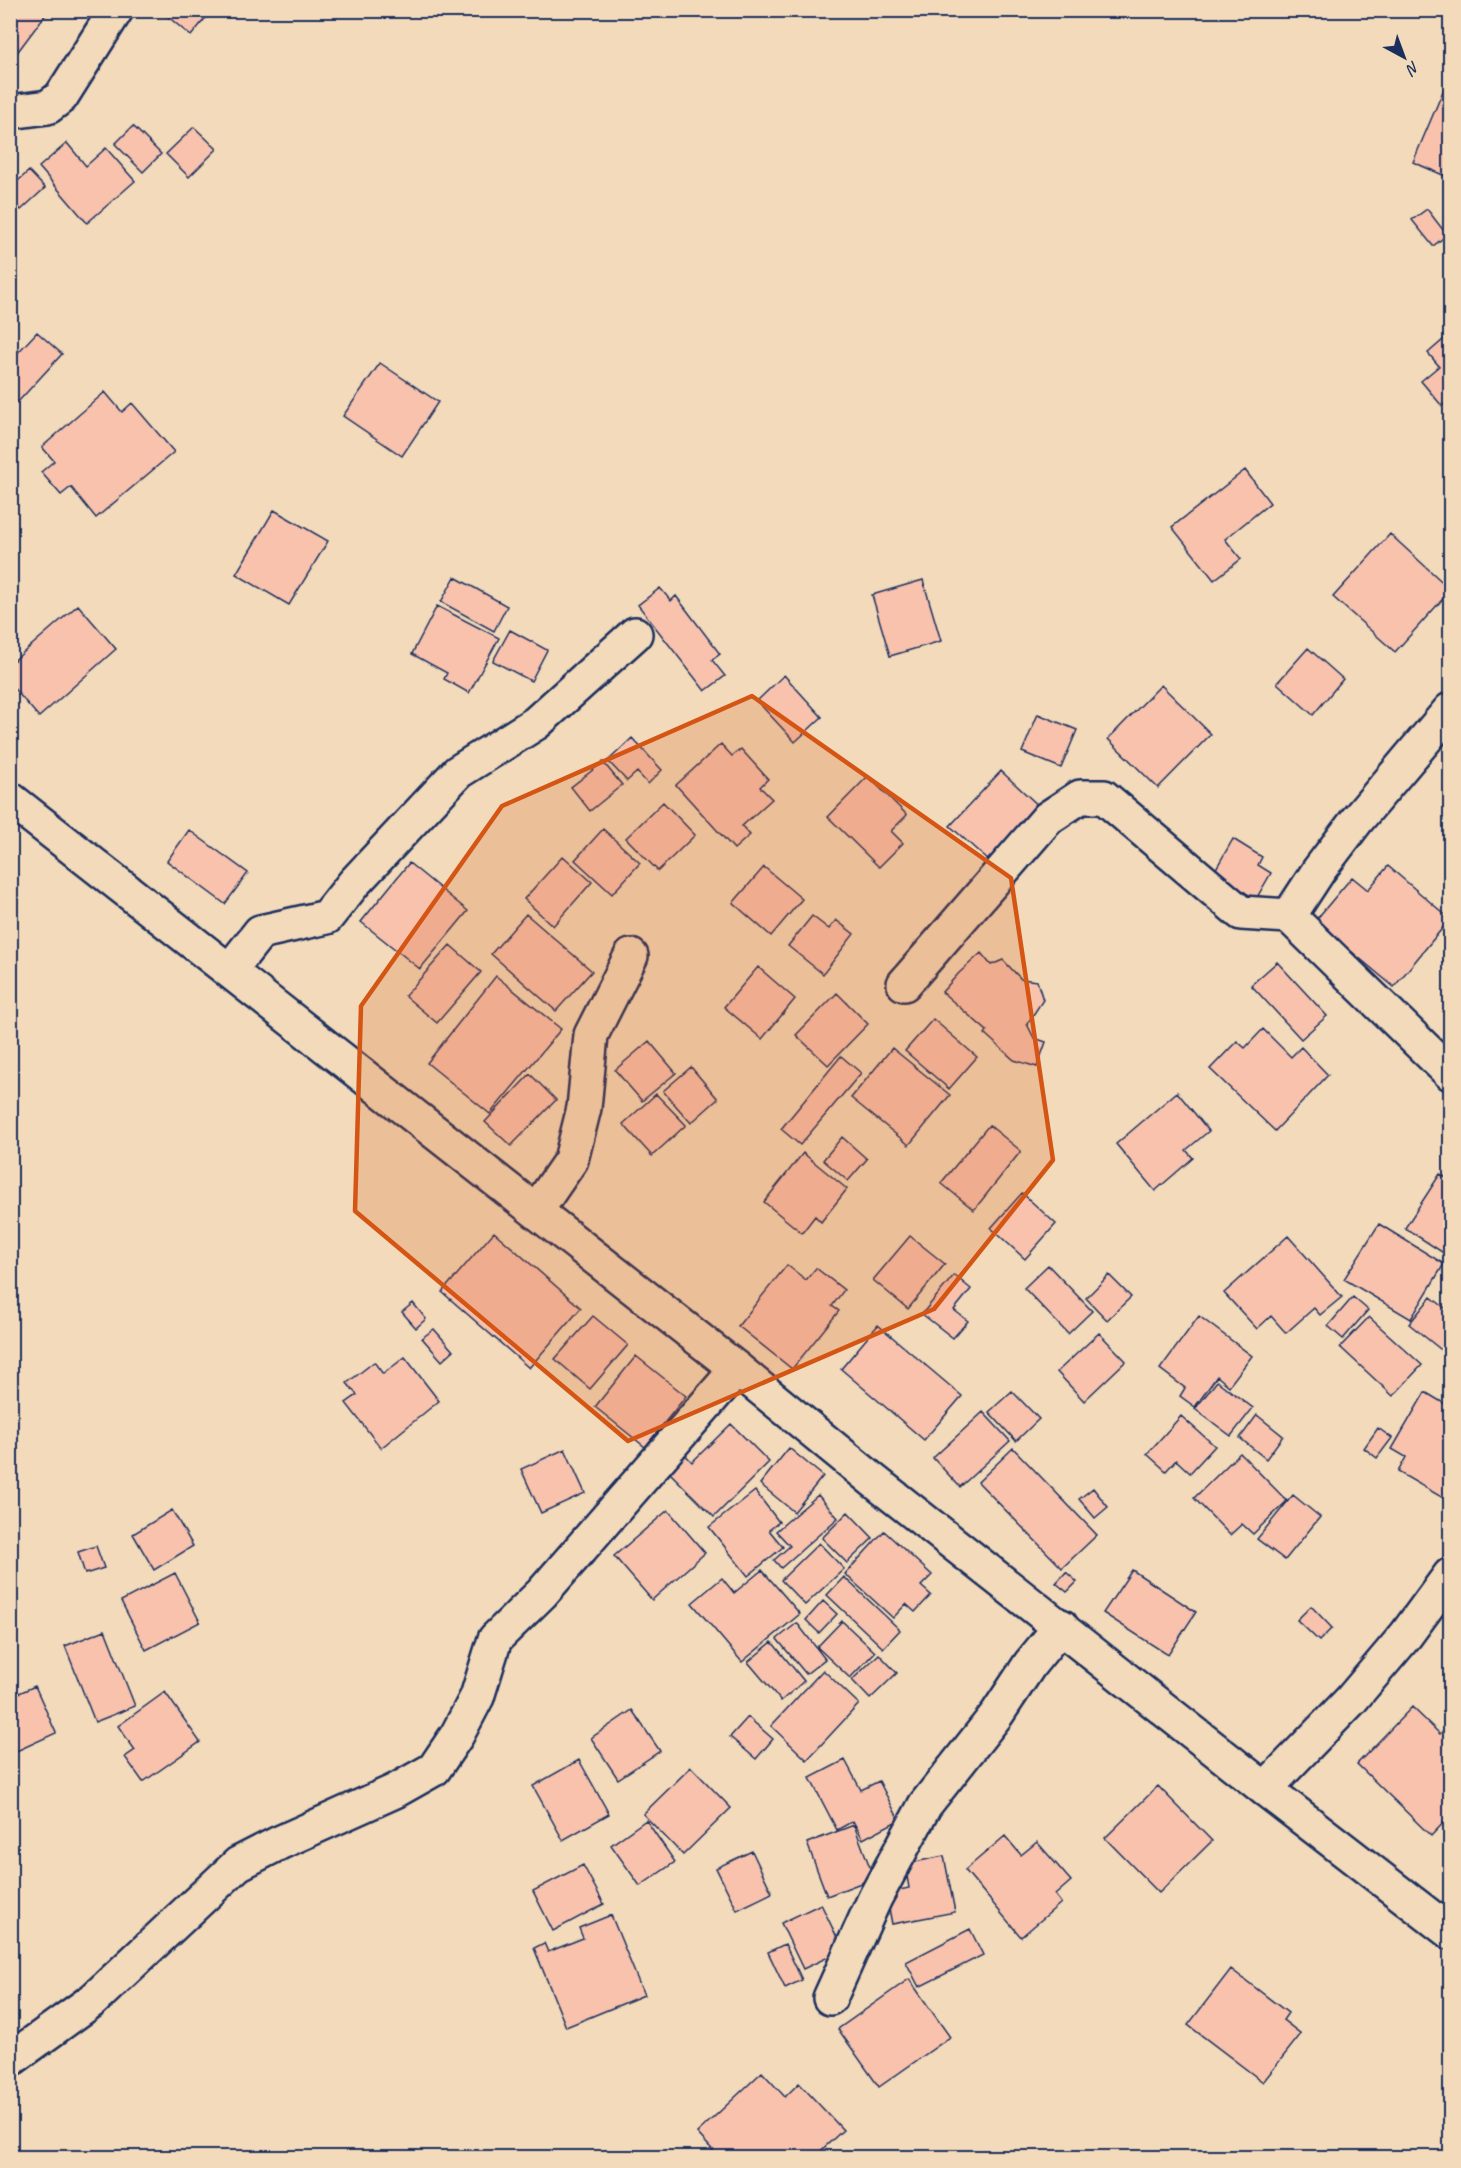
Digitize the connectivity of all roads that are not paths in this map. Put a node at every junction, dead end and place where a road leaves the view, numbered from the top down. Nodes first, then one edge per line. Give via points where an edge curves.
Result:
1 (116, 10) edge
2 (10, 112) edge
3 (635, 634) dead end
4 (1450, 710) edge
5 (10, 799) edge
6 (1289, 916) junction
7 (631, 956) dead end
8 (230, 970) junction
9 (904, 984) dead end
10 (1450, 1073) edge
11 (536, 1211) junction
12 (738, 1369) junction
13 (1450, 1575) edge
14 (1061, 1626) junction
15 (1265, 1789) junction
16 (1450, 1932) edge
17 (830, 1998) dead end
18 (10, 2060) edge

1 - 2 street via 61,97 48,107
3 - 8 street via 536,723 458,772 327,917 260,932
4 - 6 street via 1344,837
5 - 8 street
6 - 9 street via 1241,913 1104,797 1080,797 1048,818
6 - 10 street
7 - 11 street via 591,1035 584,1108 572,1160
8 - 11 street
11 - 12 street
12 - 14 street
12 - 18 street via 542,1593 495,1639 477,1697 434,1770 238,1864 93,2000
13 - 15 street via 1352,1700
14 - 15 street
14 - 17 street via 925,1805 875,1898
15 - 16 street

